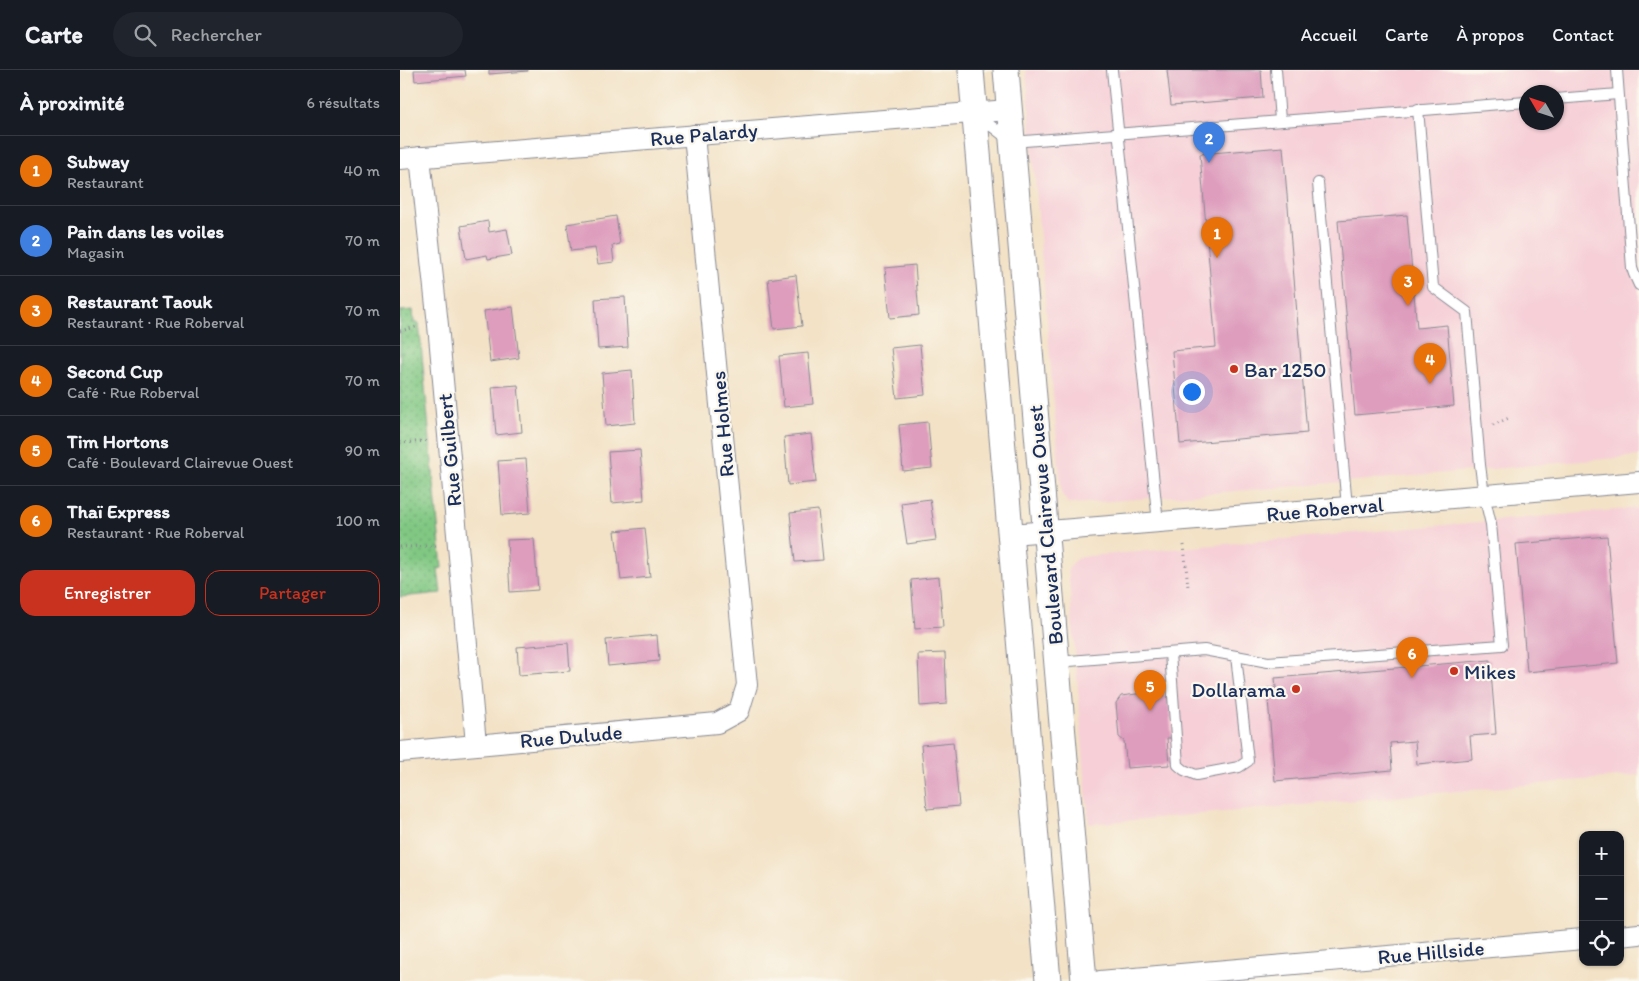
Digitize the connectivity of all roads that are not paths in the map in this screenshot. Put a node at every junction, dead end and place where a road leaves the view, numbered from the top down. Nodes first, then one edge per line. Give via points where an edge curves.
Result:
1 (970, 70) edge
2 (1006, 70) edge
3 (1112, 70) edge
4 (1276, 70) edge
5 (1617, 70) edge
6 (1618, 94) junction
7 (1564, 98) edge
8 (1519, 102) edge
9 (1418, 109) junction
10 (1008, 110) junction
11 (974, 113) junction
12 (1280, 120) junction
13 (1118, 133) junction
14 (694, 135) junction
15 (1012, 142) junction
16 (420, 157) junction
17 (400, 159) edge
18 (1318, 183) dead end
19 (1639, 284) edge
20 (1639, 482) edge
21 (1484, 495) junction
22 (1347, 507) junction
23 (1158, 523) junction
24 (1045, 532) junction
25 (1011, 534) junction
26 (1170, 652) junction
27 (1236, 656) junction
28 (1057, 662) junction
29 (739, 711) joint
30 (476, 744) junction
31 (400, 752) edge
32 (1639, 934) edge
33 (1624, 936) edge
34 (1579, 939) edge
35 (1048, 981) edge
36 (1084, 981) edge
37 (1100, 981) edge

1 - 11 street, Boulevard Clairevue Ouest
2 - 10 street, Boulevard Clairevue Ouest
3 - 13 lane
4 - 12 lane
5 - 6 lane
6 - 7 lane
6 - 19 lane via 1632,268
8 - 9 lane
9 - 12 lane
9 - 21 lane via 1433,287 1467,312
10 - 11 street, Rue Palardy
10 - 15 street, Boulevard Clairevue Ouest
11 - 14 street, Rue Palardy
11 - 15 lane
11 - 25 street, Boulevard Clairevue Ouest
12 - 13 lane
13 - 15 lane
13 - 23 lane
14 - 16 street, Rue Palardy
14 - 29 street, Rue Holmes via 747,685
15 - 24 street, Boulevard Clairevue Ouest
16 - 17 street, Rue Palardy
16 - 30 street, Rue Guilbert
18 - 22 lane
20 - 21 street, Rue Roberval
21 - 22 street, Rue Roberval
21 - 27 lane via 1491,524 1502,645 1268,662
22 - 23 street, Rue Roberval
23 - 24 street, Rue Roberval
24 - 25 street, Rue Roberval
24 - 28 street, Boulevard Clairevue Ouest
25 - 35 street, Boulevard Clairevue Ouest
26 - 27 lane via 1204,650
26 - 27 lane via 1178,765 1196,775 1238,767 1248,761
26 - 28 lane
28 - 36 street, Boulevard Clairevue Ouest
29 - 30 street, Rue Dulude via 717,723
30 - 31 street, Rue Dulude
32 - 33 street
34 - 37 street, Rue Hillside

